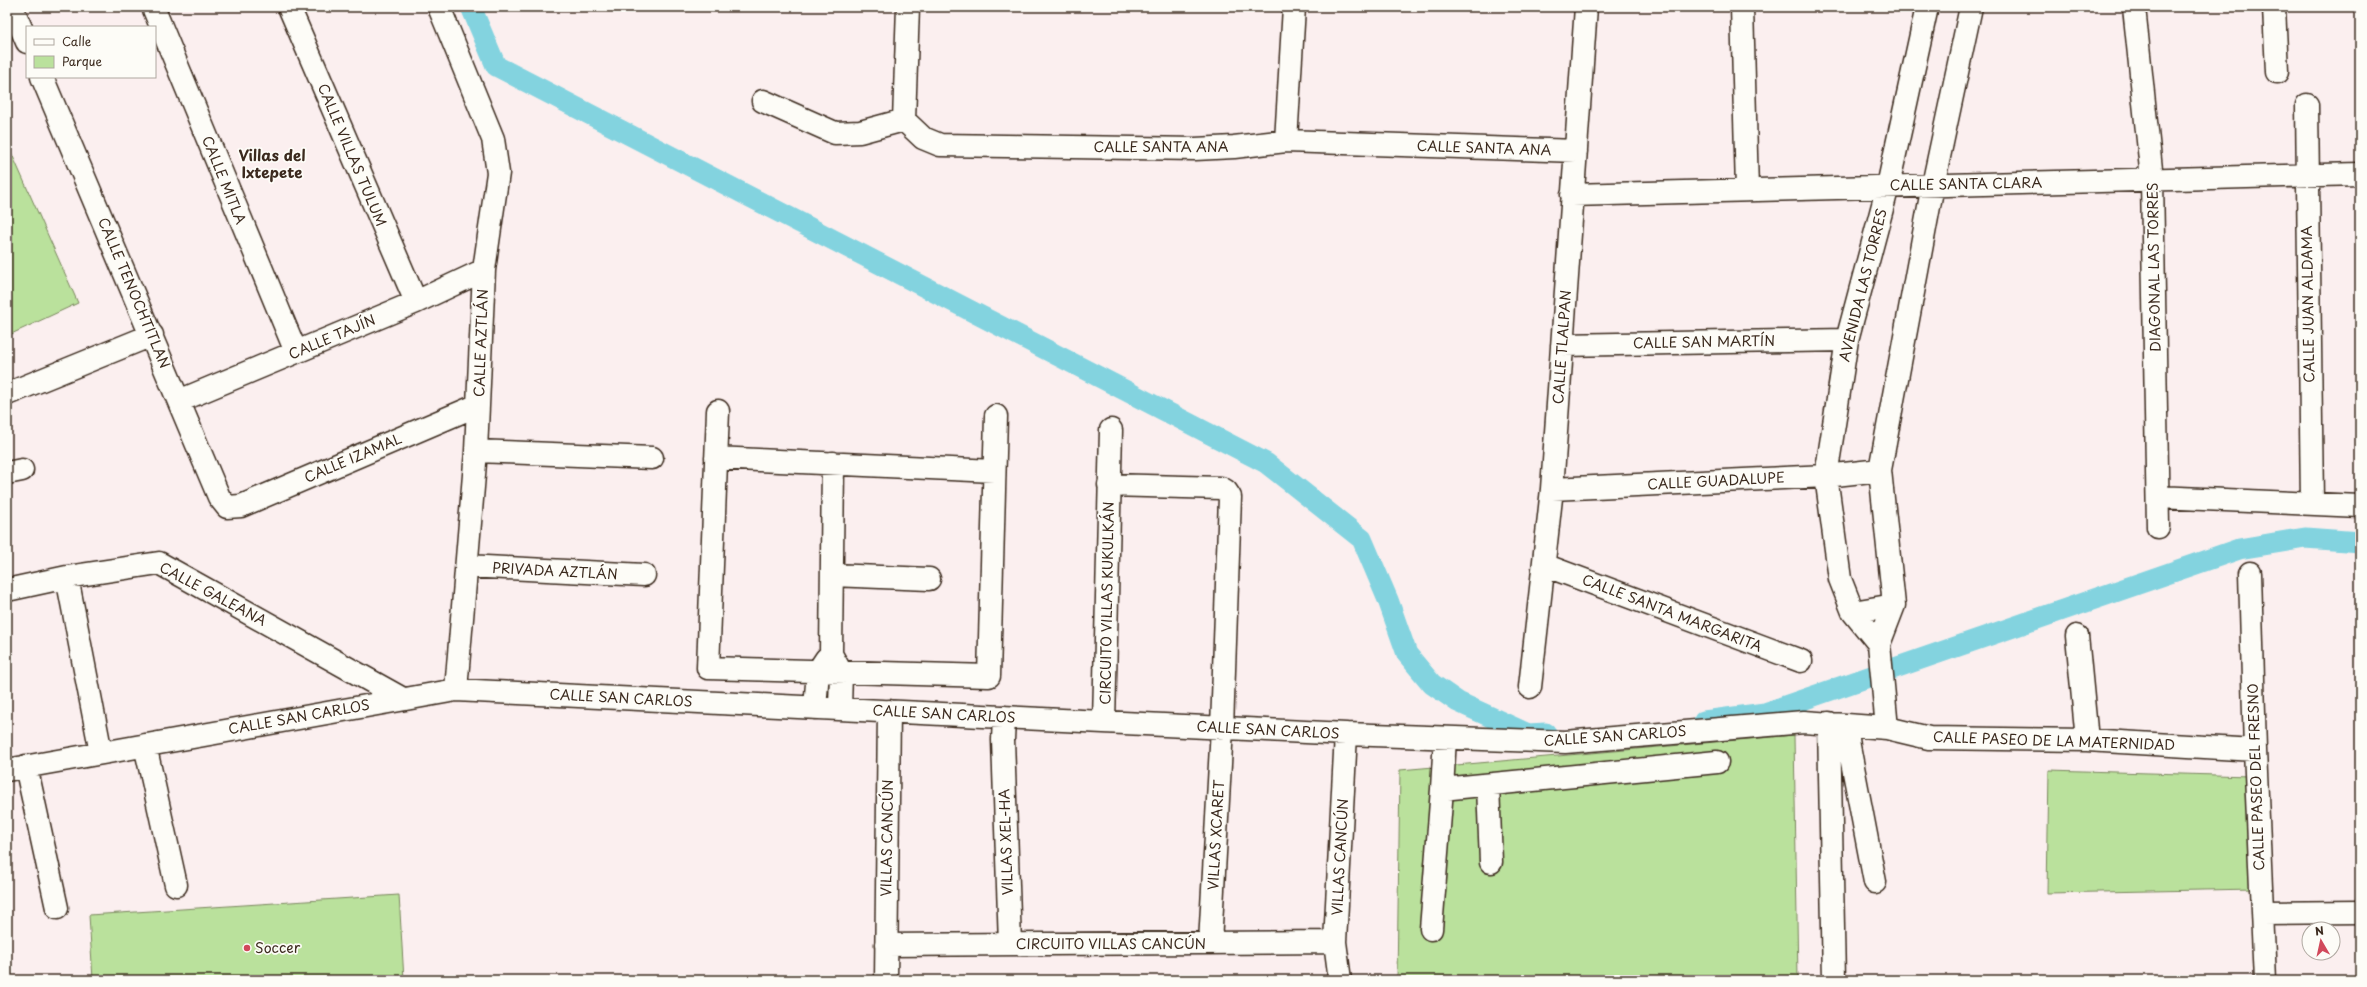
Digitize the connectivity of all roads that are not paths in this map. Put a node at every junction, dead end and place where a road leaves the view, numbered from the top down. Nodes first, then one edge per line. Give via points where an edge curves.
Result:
1 (12, 7) edge
2 (153, 7) edge
3 (289, 7) edge
4 (439, 7) edge
5 (908, 7) edge
6 (1294, 7) edge
7 (1586, 7) edge
8 (1742, 7) edge
9 (1927, 7) edge
10 (1971, 7) edge
11 (2134, 7) edge
12 (2274, 7) edge
13 (26, 40) edge
14 (2277, 72) dead end
15 (42, 78) edge
16 (763, 101) dead end
17 (2306, 105) dead end
18 (904, 120) junction
19 (1286, 141) junction
20 (1576, 151) junction
21 (2360, 174) edge
22 (2306, 175) junction
23 (2152, 180) junction
24 (1933, 185) junction
25 (1888, 186) junction
26 (1747, 190) junction
27 (1572, 195) junction
28 (484, 270) junction
29 (416, 302) junction
30 (152, 335) junction
31 (1847, 340) junction
32 (1562, 345) junction
33 (296, 352) junction
34 (7, 394) edge
35 (179, 401) junction
36 (478, 405) junction
37 (718, 411) dead end
38 (996, 416) dead end
39 (1111, 430) dead end
40 (476, 451) junction
41 (652, 458) dead end
42 (716, 458) junction
43 (833, 463) junction
44 (994, 470) junction
45 (1880, 470) junction
46 (1826, 476) junction
47 (1110, 485) junction
48 (1552, 489) junction
49 (2158, 497) junction
50 (2312, 503) junction
51 (228, 506) joint
52 (2360, 506) edge
53 (2158, 527) dead end
54 (1544, 565) junction
55 (467, 566) junction
56 (2250, 573) dead end
57 (644, 575) dead end
58 (832, 575) junction
59 (67, 577) junction
60 (929, 579) dead end
61 (7, 590) edge
62 (1894, 605) junction
63 (1853, 612) junction
64 (2077, 636) dead end
65 (1880, 654) junction
66 (1801, 661) dead end
67 (836, 663) junction
68 (818, 671) junction
69 (1530, 687) dead end
70 (456, 690) junction
71 (403, 699) junction
72 (815, 708) junction
73 (840, 709) junction
74 (1004, 717) junction
75 (889, 721) junction
76 (1104, 722) junction
77 (1838, 724) junction
78 (1222, 728) junction
79 (1887, 728) junction
80 (1346, 734) junction
81 (1445, 738) junction
82 (2087, 740) junction
83 (145, 745) junction
84 (2254, 750) junction
85 (101, 753) junction
86 (1717, 762) dead end
87 (17, 768) edge
88 (1488, 785) junction
89 (1442, 789) junction
90 (1491, 862) dead end
91 (1875, 882) dead end
92 (176, 885) dead end
93 (57, 908) dead end
94 (2360, 912) edge
95 (2262, 913) junction
96 (1431, 929) dead end
97 (1335, 942) junction
98 (1210, 943) junction
99 (1010, 944) junction
100 (886, 945) junction
101 (886, 980) edge
102 (1340, 980) edge
103 (1834, 980) edge
104 (2265, 980) edge

1 - 13 street
2 - 33 street, CALLE MITLA
3 - 29 street, CALLE VILLAS TULUM
4 - 28 street, CALLE AZTLÁN via 493,139 497,157 498,173
5 - 18 street
6 - 19 street
7 - 20 street, CALLE TLALPAN
8 - 26 street
9 - 25 street, AVENIDA LAS TORRES
10 - 24 street
11 - 23 street, DIAGONAL LAS TORRES
12 - 14 street
15 - 30 street, CALLE TENOCHTITLAN
16 - 18 street via 835,133 860,132
17 - 22 street, CALLE JUAN ALDAMA
18 - 19 street, CALLE SANTA ANA via 923,138 940,145 1195,149
19 - 20 street, CALLE SANTA ANA
20 - 27 street, CALLE TLALPAN
21 - 22 street, CALLE SANTA CLARA
22 - 23 street, CALLE SANTA CLARA
22 - 50 street, CALLE JUAN ALDAMA
23 - 24 street, CALLE SANTA CLARA
23 - 49 street, DIAGONAL LAS TORRES
24 - 25 street, CALLE SANTA CLARA
24 - 45 street
25 - 26 street, CALLE SANTA CLARA
25 - 31 street, AVENIDA LAS TORRES
26 - 27 street, CALLE SANTA CLARA
27 - 32 street, CALLE TLALPAN
28 - 29 street, CALLE TAJÍN
28 - 36 street, CALLE AZTLÁN
29 - 33 street, CALLE TAJÍN
30 - 34 street
30 - 35 street, CALLE TENOCHTITLAN
31 - 32 street, CALLE SAN MARTÍN
31 - 46 street, AVENIDA LAS TORRES
32 - 48 street, CALLE TLALPAN
33 - 35 street, CALLE TAJÍN
35 - 51 street, CALLE TENOCHTITLAN via 219,497
36 - 40 street, CALLE AZTLÁN
36 - 51 street, CALLE IZAMAL via 242,506
37 - 42 street
38 - 44 street
39 - 47 street, CIRCUITO VILLAS KUKULKÁN
40 - 41 street
40 - 55 street, CALLE AZTLÁN
42 - 43 street
42 - 68 street via 708,668
43 - 44 street
43 - 58 street
44 - 67 street via 989,676
45 - 46 street, CALLE GUADALUPE
45 - 62 street
46 - 48 street, CALLE GUADALUPE
46 - 63 street, AVENIDA LAS TORRES via 1840,579
47 - 76 street, CIRCUITO VILLAS KUKULKÁN
47 - 78 street, CIRCUITO VILLAS KUKULKÁN via 1221,488 1228,494
48 - 54 street, CALLE TLALPAN
49 - 50 street
49 - 53 street, DIAGONAL LAS TORRES
50 - 52 street
54 - 66 street, CALLE SANTA MARGARITA
54 - 69 street, CALLE TLALPAN
55 - 57 street, PRIVADA AZTLÁN
55 - 70 street, CALLE AZTLÁN
56 - 84 street, CALLE PASEO DEL FRESNO
58 - 60 street
58 - 67 street
59 - 61 street, CALLE GALEANA
59 - 71 street, CALLE GALEANA via 159,563
59 - 85 street
62 - 63 street
62 - 65 street
63 - 65 street, AVENIDA LAS TORRES
64 - 82 street
65 - 79 street
67 - 68 street
67 - 73 street
68 - 72 street
70 - 71 street, CALLE SAN CARLOS
70 - 72 street, CALLE SAN CARLOS
71 - 83 street, CALLE SAN CARLOS
72 - 73 street, CALLE SAN CARLOS
73 - 75 street, CALLE SAN CARLOS
74 - 75 street, CALLE SAN CARLOS
74 - 76 street, CALLE SAN CARLOS
74 - 99 street, VILLAS XEL-HA
75 - 100 street, VILLAS CANCÚN
76 - 78 street, CALLE SAN CARLOS
77 - 79 street, CALLE SAN CARLOS
77 - 81 street, CALLE SAN CARLOS via 1797,722 1565,742
77 - 91 street via 1849,746
77 - 103 street
78 - 80 street, CALLE SAN CARLOS
78 - 98 street, VILLAS XCARET
79 - 82 street, CALLE PASEO DE LA MATERNIDAD via 1929,738
80 - 81 street, CALLE SAN CARLOS
80 - 97 street, VILLAS CANCÚN
81 - 89 street
82 - 84 street, CALLE PASEO DE LA MATERNIDAD
83 - 85 street, CALLE SAN CARLOS
83 - 92 street
84 - 95 street, CALLE PASEO DEL FRESNO
85 - 87 street, CALLE SAN CARLOS
86 - 88 street
87 - 93 street
88 - 89 street
88 - 90 street
89 - 96 street
94 - 95 street
95 - 104 street, CALLE PASEO DEL FRESNO
97 - 98 street, CIRCUITO VILLAS CANCÚN
97 - 102 street, VILLAS CANCÚN
98 - 99 street, CIRCUITO VILLAS CANCÚN
99 - 100 street, CIRCUITO VILLAS CANCÚN
100 - 101 street, VILLAS CANCÚN

